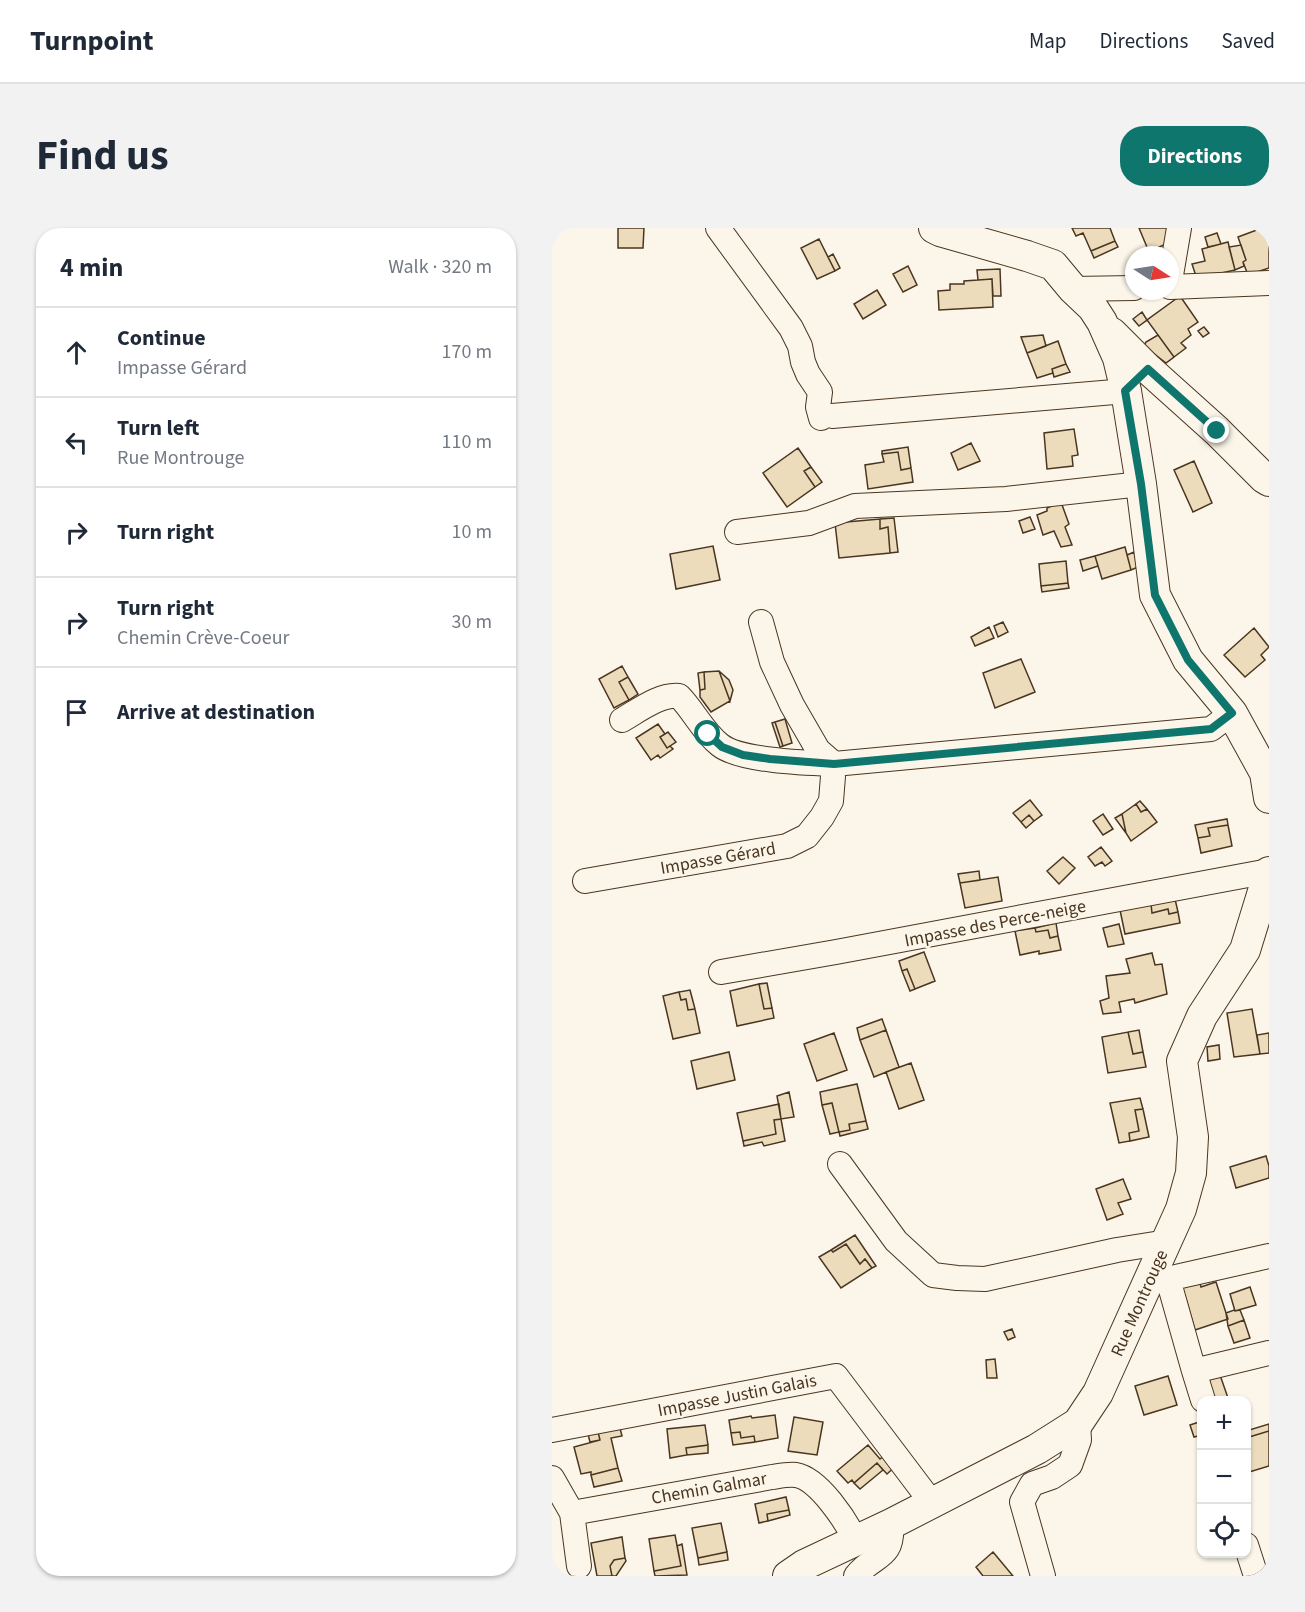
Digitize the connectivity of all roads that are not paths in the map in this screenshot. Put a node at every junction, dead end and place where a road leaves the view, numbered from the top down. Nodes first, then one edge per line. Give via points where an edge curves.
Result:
1 (718, 228) edge
2 (934, 228) edge
3 (1179, 228) edge
4 (995, 238) edge
5 (1176, 246) edge
6 (1269, 283) edge
7 (1179, 287) edge
8 (1125, 288) edge
9 (1073, 289) junction
10 (1102, 322) junction
11 (1148, 369) junction
12 (1125, 391) junction
13 (1269, 481) edge
14 (1141, 484) junction
15 (736, 532) dead end
16 (761, 622) dead end
17 (1232, 713) junction
18 (622, 720) dead end
19 (834, 764) junction
20 (1269, 798) edge
21 (1269, 872) edge
22 (585, 881) dead end
23 (721, 972) dead end
24 (840, 1164) dead end
25 (1167, 1242) junction
26 (1269, 1256) edge
27 (1158, 1281) junction
28 (1269, 1353) edge
29 (1194, 1371) junction
30 (1202, 1396) edge
31 (1078, 1423) junction
32 (552, 1430) edge
33 (552, 1478) edge
34 (932, 1503) junction
35 (572, 1513) junction
36 (891, 1524) junction
37 (856, 1541) junction
38 (1250, 1558) edge
39 (579, 1566) dead end
40 (788, 1576) edge
41 (856, 1576) edge
42 (1043, 1576) edge
43 (1256, 1576) edge

1 - 12 street via 791,328 808,374 820,392 818,407 826,417
2 - 4 main road
3 - 5 street
4 - 9 main road via 1053,265
6 - 7 street
8 - 9 street
9 - 10 main road
10 - 11 main road
10 - 12 main road via 1118,358
11 - 12 main road
11 - 13 main road
12 - 14 main road
14 - 15 street via 1006,499 855,506 809,523
14 - 17 main road via 1155,595 1188,660
16 - 19 street via 772,662 792,705 818,750
17 - 19 street via 1211,729
17 - 20 main road via 1265,773
18 - 19 street via 662,698 679,696 722,747 743,755
19 - 22 street, Impasse Gérard via 831,801 807,836 788,846
21 - 23 street, Impasse des Perce-neige
21 - 25 main road, Rue Montrouge via 1245,950 1202,1016 1182,1061 1193,1137 1191,1173
24 - 25 street via 896,1241 933,1275 985,1279
25 - 27 main road, Rue Montrouge
26 - 27 street
27 - 29 street
27 - 31 main road, Rue Montrouge
28 - 29 street
29 - 30 street
31 - 34 main road, Rue Montrouge via 1037,1449
31 - 42 street via 1079,1440 1070,1465 1032,1484 1022,1502
32 - 34 street, Impasse Justin Galais via 836,1376
33 - 35 street
34 - 36 main road, Rue Montrouge
35 - 37 street, Chemin Galmar via 793,1474 804,1477 838,1510
35 - 39 street
36 - 37 main road, Rue Montrouge
36 - 41 street via 890,1545
37 - 40 main road, Rue Montrouge
38 - 43 street

